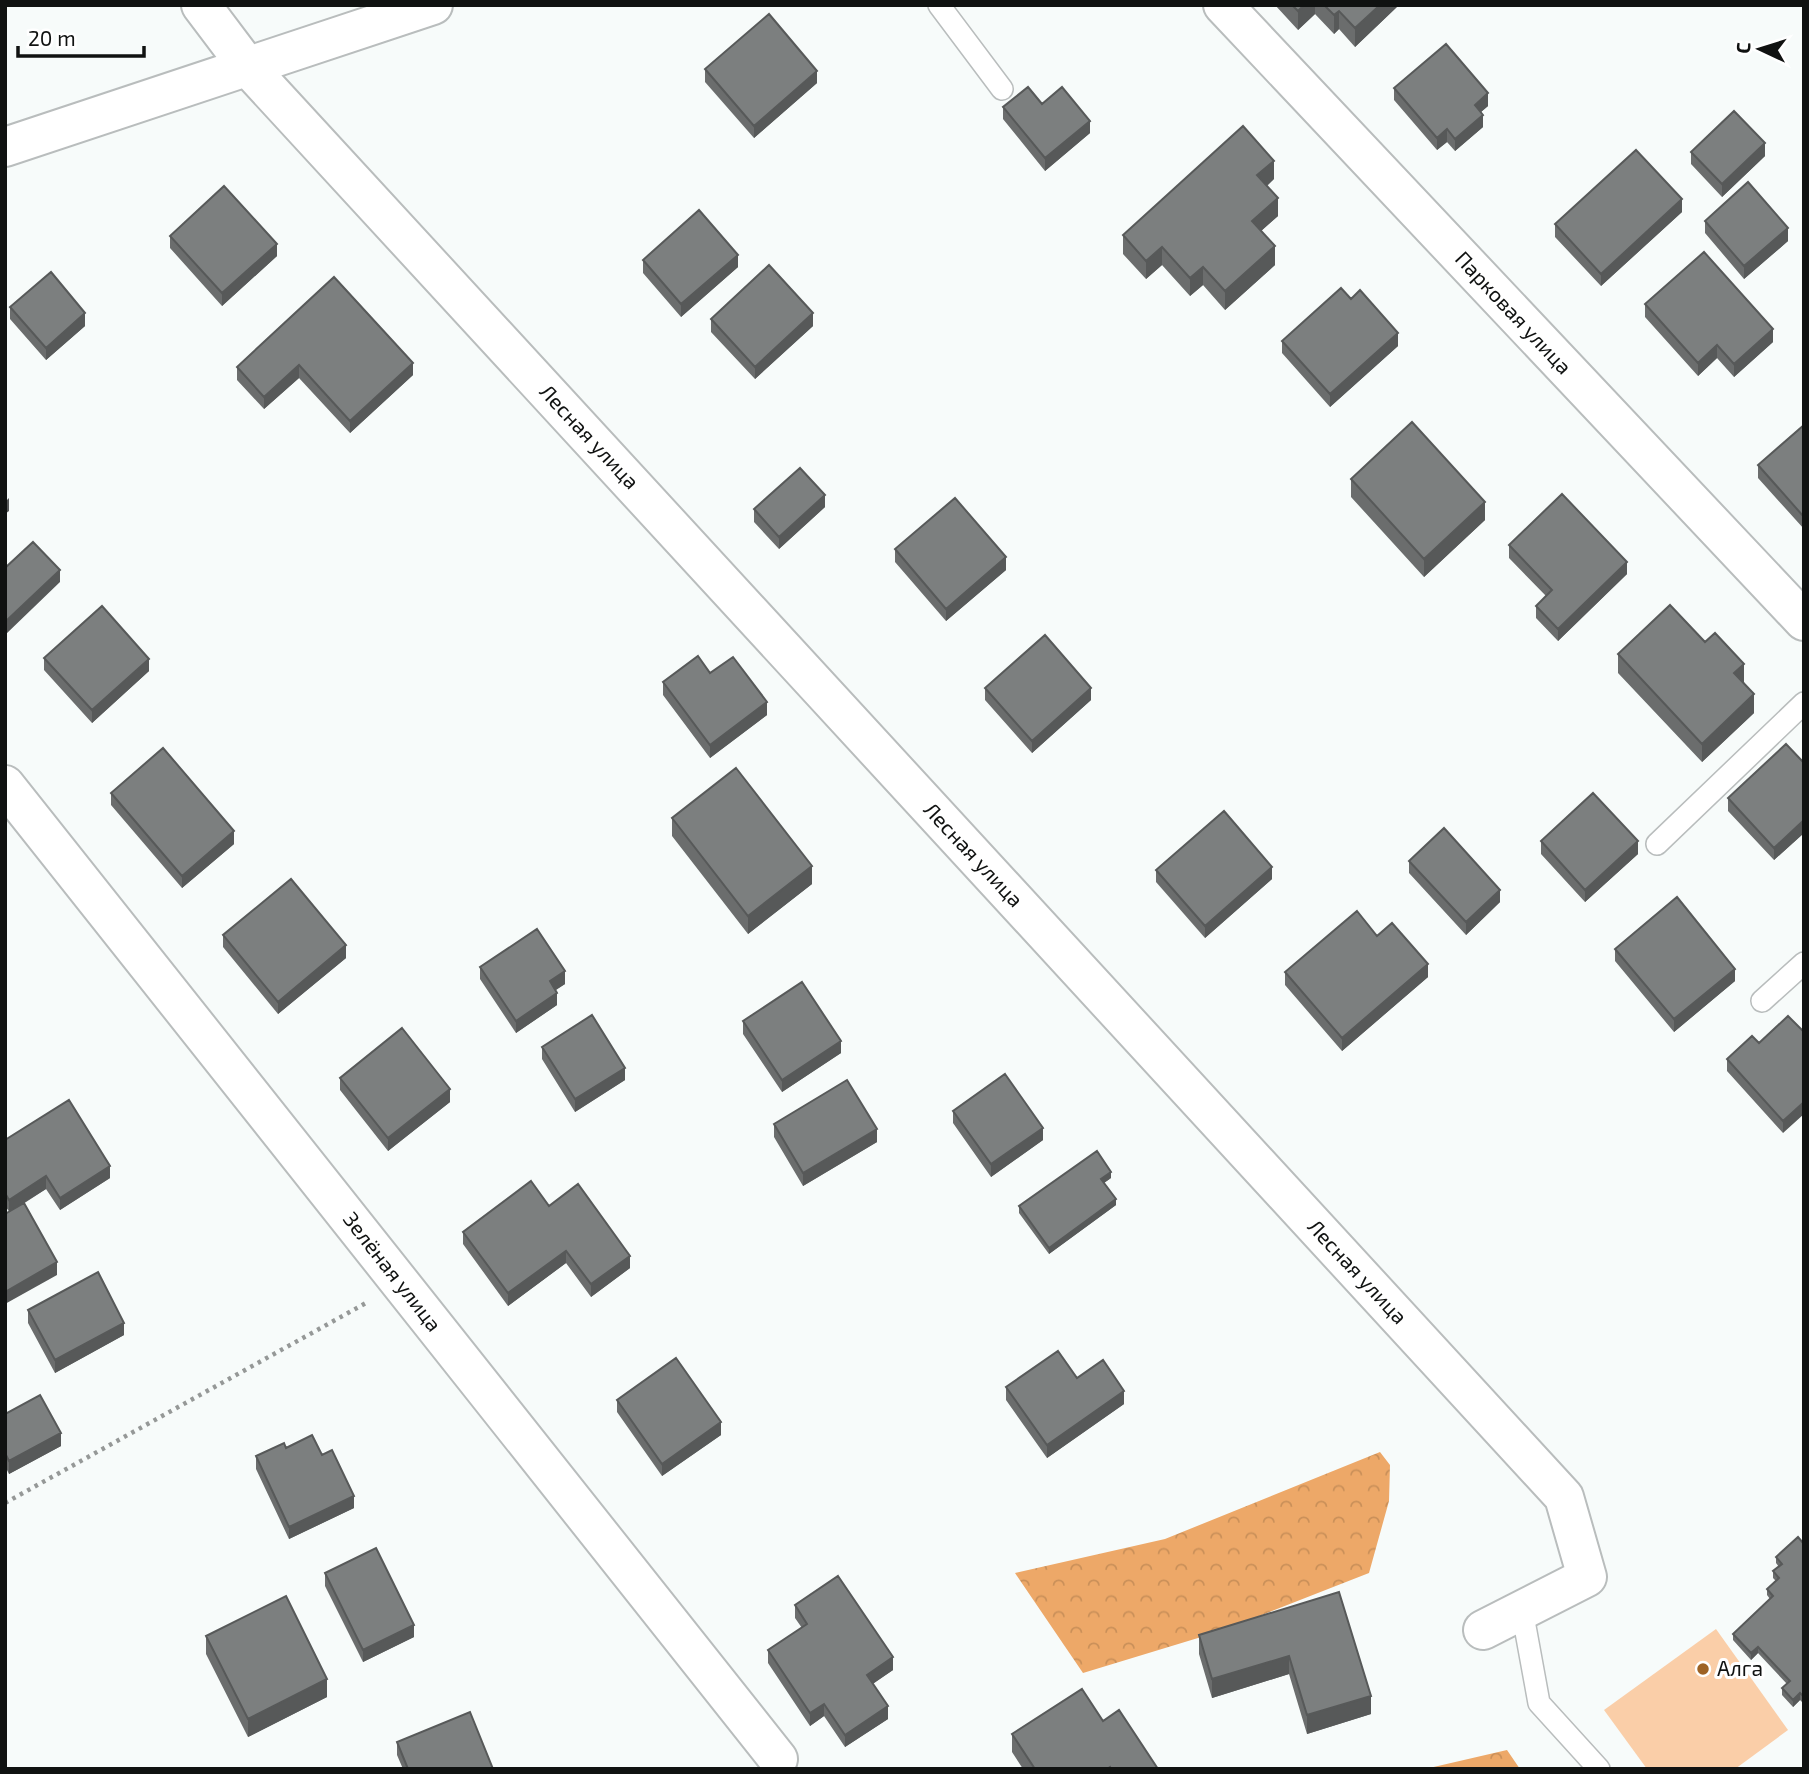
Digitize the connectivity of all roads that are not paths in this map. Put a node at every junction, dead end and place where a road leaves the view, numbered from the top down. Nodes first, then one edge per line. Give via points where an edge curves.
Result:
1 (201, 5) edge
2 (433, 5) edge
3 (939, 5) edge
4 (1223, 5) edge
5 (247, 66) junction
6 (1002, 89) dead end
7 (5, 147) edge
8 (1804, 621) edge
9 (1804, 703) edge
10 (5, 785) edge
11 (1657, 844) dead end
12 (1804, 962) edge
13 (1762, 1001) dead end
14 (1522, 1610) junction
15 (1483, 1630) dead end
16 (778, 1759) dead end
17 (1599, 1769) edge

1 - 5 street
2 - 5 street
3 - 6 lane
4 - 8 street, Парковая улица
5 - 7 street
5 - 14 street, Лесная улица via 1564,1497 1587,1577
9 - 11 lane
10 - 16 street, Зелёная улица
12 - 13 lane
14 - 15 street, Лесная улица
14 - 17 lane via 1539,1703

